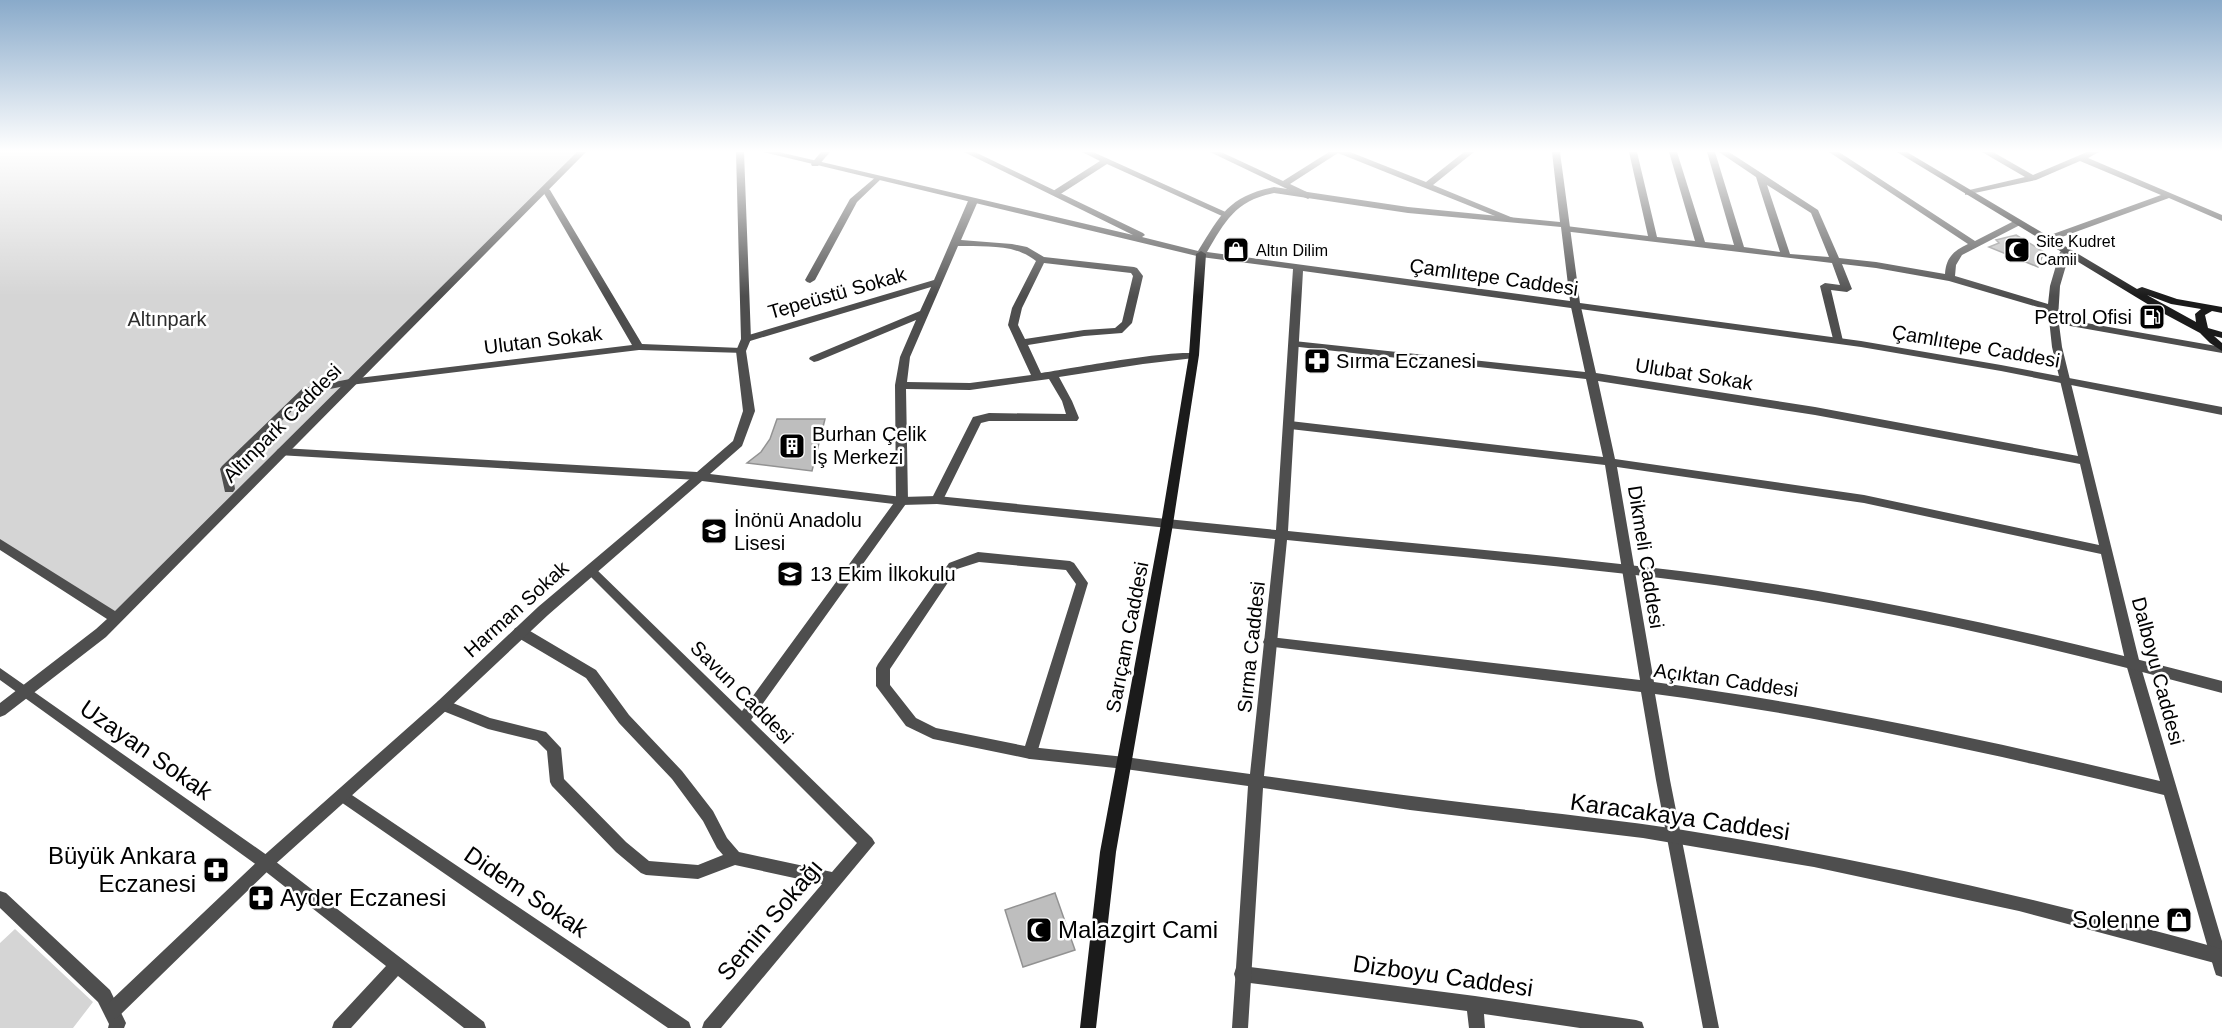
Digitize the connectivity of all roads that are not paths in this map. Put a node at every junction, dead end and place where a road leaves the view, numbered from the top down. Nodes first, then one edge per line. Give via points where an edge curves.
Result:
1 (536, 200) edge
2 (552, 200) edge
3 (742, 200) edge
4 (854, 200) edge
5 (969, 200) edge
6 (1070, 200) edge
7 (1194, 200) edge
8 (1239, 200) edge
9 (1336, 200) edge
10 (1463, 200) edge
11 (1562, 200) edge
12 (1644, 200) edge
13 (1688, 200) edge
14 (1725, 200) edge
15 (1768, 200) edge
16 (1797, 200) edge
17 (1906, 200) edge
18 (1979, 200) edge
19 (2155, 200) edge
20 (2180, 200) edge
21 (973, 201) junction
22 (1226, 214) junction
23 (2222, 218) edge
24 (1513, 220) junction
25 (2017, 223) junction
26 (1566, 227) junction
27 (1653, 239) junction
28 (2045, 240) junction
29 (955, 243) junction
30 (1157, 244) junction
31 (1701, 244) junction
32 (1975, 245) junction
33 (1740, 249) junction
34 (2065, 252) junction
35 (1201, 254) junction
36 (1786, 256) junction
37 (1041, 260) junction
38 (1836, 261) junction
39 (1298, 269) junction
40 (1950, 278) junction
41 (810, 280) dead end
42 (937, 282) junction
43 (2124, 284) junction
44 (2222, 305) edge
45 (1576, 307) junction
46 (2209, 307) junction
47 (2052, 308) junction
48 (2222, 310) edge
49 (923, 313) junction
50 (2053, 320) junction
51 (2202, 330) junction
52 (2222, 335) edge
53 (746, 339) junction
54 (1838, 341) junction
55 (1022, 343) junction
56 (1294, 344) junction
57 (639, 347) junction
58 (2222, 349) edge
59 (741, 351) junction
60 (1194, 355) junction
61 (814, 359) dead end
62 (1052, 374) junction
63 (1590, 376) junction
64 (1037, 377) junction
65 (2066, 380) junction
66 (350, 382) junction
67 (900, 386) junction
68 (2222, 411) edge
69 (1290, 425) junction
70 (282, 452) junction
71 (2085, 461) junction
72 (1610, 462) junction
73 (697, 476) junction
74 (229, 489) dead end
75 (936, 500) junction
76 (902, 501) junction
77 (1167, 524) junction
78 (1282, 534) junction
79 (0, 544) edge
80 (2106, 551) junction
81 (590, 570) junction
82 (1628, 570) junction
83 (116, 618) junction
84 (520, 632) junction
85 (1270, 642) junction
86 (2133, 664) junction
87 (0, 673) edge
88 (1647, 687) junction
89 (2222, 687) edge
90 (25, 692) junction
91 (443, 705) junction
92 (0, 711) edge
93 (743, 720) junction
94 (1030, 753) junction
95 (1123, 761) junction
96 (1256, 782) junction
97 (2170, 790) junction
98 (343, 795) junction
99 (1673, 836) junction
100 (867, 843) joint
101 (735, 858) junction
102 (266, 863) junction
103 (835, 880) junction
104 (0, 898) edge
105 (2221, 961) edge
106 (396, 967) junction
107 (1242, 974) junction
108 (1475, 1004) junction
109 (112, 1011) junction
110 (116, 1028) edge
111 (340, 1028) edge
112 (478, 1028) edge
113 (683, 1028) edge
114 (710, 1028) edge
115 (1088, 1028) edge
116 (1240, 1028) edge
117 (1477, 1028) edge
118 (1636, 1028) edge
119 (1712, 1028) edge

1 - 66 street, Altınpark Caddesi
2 - 57 street
3 - 53 street
4 - 41 street
5 - 21 street, Çamlıtepe Caddesi
6 - 30 street
7 - 22 street
8 - 22 street
9 - 24 street
10 - 24 street
11 - 26 street, Dikmeli Caddesi
12 - 27 street
13 - 31 street
14 - 33 street
15 - 36 street
16 - 38 street via 1815,212
17 - 32 street
18 - 25 main road
19 - 28 street
20 - 23 street
21 - 29 street
21 - 30 street, Çamlıtepe Caddesi
22 - 35 street
24 - 26 street
25 - 28 main road
25 - 32 street
26 - 27 street
26 - 45 street, Dikmeli Caddesi
27 - 31 street
28 - 34 main road
29 - 37 street via 1021,248
29 - 42 street
30 - 35 street, Çamlıtepe Caddesi
31 - 33 street
32 - 40 street via 1957,252 1949,263
33 - 36 street
34 - 43 main road
34 - 47 street, Dalboyu Caddesi via 2056,273
35 - 39 street, Çamlıtepe Caddesi
35 - 60 main road, Sarıçam Caddesi
36 - 38 street
37 - 55 street via 1017,308 1013,325
37 - 55 street via 1134,270 1138,276 1126,323 1118,331
38 - 40 street
38 - 54 street via 1847,289 1825,286
39 - 45 street, Çamlıtepe Caddesi
39 - 56 street, Sırma Caddesi
40 - 47 street
42 - 49 street
42 - 53 street, Tepeüstü Sokak
43 - 46 main road via 2175,302
43 - 51 main road
44 - 46 main road
45 - 54 street, Çamlıtepe Caddesi
45 - 63 street, Dikmeli Caddesi
46 - 48 main road
46 - 51 main road via 2200,314
47 - 50 street, Dalboyu Caddesi
49 - 61 street
49 - 67 street via 905,357
50 - 58 street
50 - 65 street, Dalboyu Caddesi via 2053,338
51 - 52 main road
51 - 58 main road
53 - 59 street
54 - 65 street, Çamlıtepe Caddesi
55 - 64 street
56 - 63 street, Ulubat Sokak
56 - 69 street, Sırma Caddesi
57 - 59 street, Ulutan Sokak
57 - 66 street, Ulutan Sokak
59 - 73 street, Harman Sokak via 749,411 738,443
60 - 62 street
60 - 77 main road, Sarıçam Caddesi
62 - 64 street
62 - 75 street via 1073,418 977,420
63 - 71 street, Ulubat Sokak via 1815,411
63 - 72 street, Dikmeli Caddesi
64 - 67 street via 991,385
65 - 68 street, Çamlıtepe Caddesi
65 - 71 street, Dalboyu Caddesi
66 - 70 street, Altınpark Caddesi
66 - 74 street, Ulutan Sokak via 307,390 226,469
67 - 76 street
69 - 72 street
69 - 78 street, Sırma Caddesi
70 - 73 street
70 - 83 street, Altınpark Caddesi
71 - 80 street, Dalboyu Caddesi
72 - 80 street via 1864,499
72 - 82 street, Dikmeli Caddesi
73 - 76 street
73 - 81 street, Harman Sokak
75 - 76 street
75 - 77 street
76 - 93 street
77 - 78 street
77 - 95 main road, Sarıçam Caddesi
78 - 82 street
78 - 85 street, Sırma Caddesi
79 - 83 street
80 - 86 street, Dalboyu Caddesi
81 - 84 street, Harman Sokak
81 - 93 street, Savun Caddesi
82 - 86 street via 1817,596 1954,622
82 - 88 street, Dikmeli Caddesi
83 - 90 street, Altınpark Caddesi
84 - 91 street, Harman Sokak
84 - 101 street via 591,674 624,719 677,775
85 - 88 street, Açıktan Caddesi
85 - 96 street, Sırma Caddesi
86 - 89 street
86 - 97 street, Dalboyu Caddesi
87 - 90 street, Uzayan Sokak
88 - 97 street, Açıktan Caddesi via 1952,738
88 - 99 street, Dikmeli Caddesi
90 - 92 street, Altınpark Caddesi
90 - 102 street, Uzayan Sokak
91 - 98 street, Harman Sokak
91 - 101 street via 488,723 541,736 554,748 557,782 646,868 698,872
93 - 100 street, Savun Caddesi
94 - 94 street, Karacakaya Caddesi via 1082,583 1070,566 978,557 953,566 884,668 882,686 911,722 933,733
94 - 95 street, Karacakaya Caddesi
95 - 96 street, Karacakaya Caddesi
95 - 115 main road, Sarıçam Caddesi
96 - 99 street, Karacakaya Caddesi
96 - 107 street, Sırma Caddesi
97 - 105 street, Dalboyu Caddesi
98 - 102 street, Harman Sokak
98 - 113 street, Didem Sokak
99 - 105 street, Karacakaya Caddesi via 1894,874 2052,910
99 - 119 street, Dikmeli Caddesi
100 - 103 street, Semin Sokağı
101 - 103 street
102 - 106 street, Uzayan Sokak
102 - 109 street, Harman Sokak
103 - 114 street, Semin Sokağı
104 - 109 street via 104,996
106 - 111 street
106 - 112 street, Uzayan Sokak
107 - 108 street, Dizboyu Caddesi
107 - 116 street, Sırma Caddesi
108 - 117 street
108 - 118 street, Dizboyu Caddesi
109 - 110 street via 118,1023

